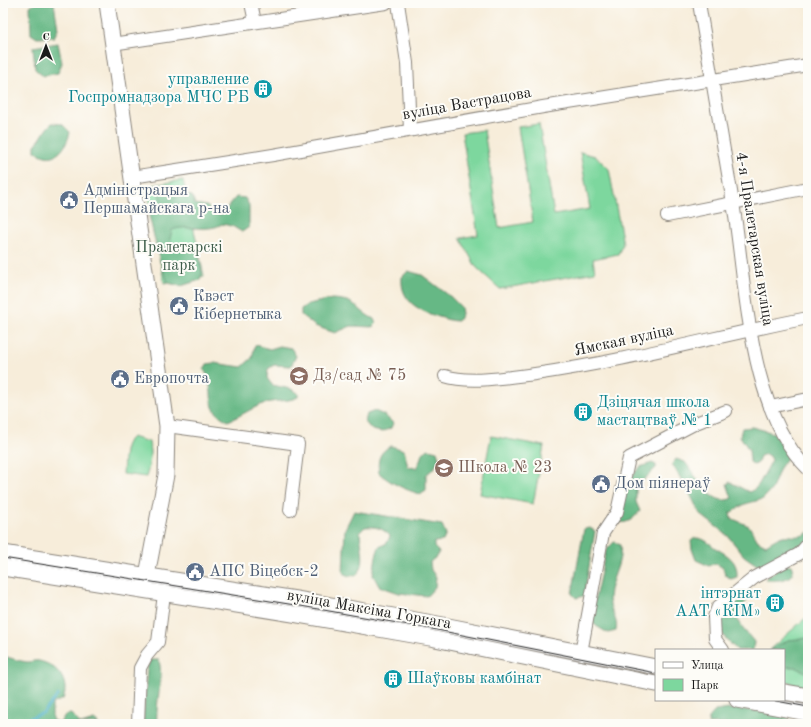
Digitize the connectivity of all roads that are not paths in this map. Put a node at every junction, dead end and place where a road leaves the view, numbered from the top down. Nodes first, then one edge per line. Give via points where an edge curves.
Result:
1 (107, 3) edge
2 (252, 3) edge
3 (386, 3) edge
4 (398, 3) edge
5 (699, 3) edge
6 (255, 22) junction
7 (112, 44) junction
8 (808, 65) edge
9 (712, 80) junction
10 (410, 130) junction
11 (132, 177) junction
12 (808, 188) edge
13 (734, 204) junction
14 (666, 216) dead end
15 (808, 318) edge
16 (751, 329) junction
17 (445, 376) dead end
18 (808, 398) edge
19 (770, 407) junction
20 (726, 411) dead end
21 (167, 426) junction
22 (808, 469) edge
23 (290, 510) dead end
24 (808, 544) edge
25 (3, 553) edge
26 (3, 568) edge
27 (147, 575) junction
28 (144, 590) junction
29 (164, 594) junction
30 (296, 599) junction
31 (294, 614) junction
32 (433, 623) junction
33 (430, 638) junction
34 (722, 649) edge
35 (581, 653) junction
36 (655, 667) edge
37 (655, 684) edge
38 (785, 691) edge
39 (808, 696) edge
40 (742, 701) edge
41 (785, 709) junction
42 (808, 713) edge
43 (138, 724) edge

1 - 7 main road
2 - 6 street
3 - 6 street
4 - 10 street via 407,63
5 - 9 street, 4-я Пралетарская вуліца
6 - 7 street
7 - 11 main road
8 - 9 street, вуліца Вастрацова
9 - 10 street, вуліца Вастрацова
9 - 13 street, 4-я Пралетарская вуліца
10 - 11 street, вуліца Вастрацова
11 - 21 main road
12 - 13 street
13 - 14 street
13 - 16 street, 4-я Пралетарская вуліца
15 - 16 street, Ямская вуліца
16 - 17 street, Ямская вуліца via 594,365 513,377 456,380
16 - 19 street, 4-я Пралетарская вуліца
18 - 19 street
19 - 22 street, 4-я Пралетарская вуліца via 785,439
20 - 35 street via 696,423 629,458 617,512 603,533
21 - 23 street via 298,444
21 - 27 main road via 166,475
24 - 34 street via 799,554 754,578 718,607 714,617 715,639
25 - 27 main road, вуліца Максіма Горкага
26 - 28 main road, вуліца Максіма Горкага
27 - 28 main road
27 - 30 main road, вуліца Максіма Горкага
28 - 29 main road, вуліца Максіма Горкага
29 - 31 main road, вуліца Максіма Горкага
29 - 43 street via 158,642 147,654 140,668
30 - 31 street
30 - 32 main road, вуліца Максіма Горкага
31 - 33 main road, вуліца Максіма Горкага
32 - 33 street
32 - 35 main road, вуліца Максіма Горкага
33 - 37 main road, вуліца Максіма Горкага
35 - 36 main road, вуліца Максіма Горкага
38 - 39 main road
38 - 41 street
40 - 41 main road
41 - 42 main road

